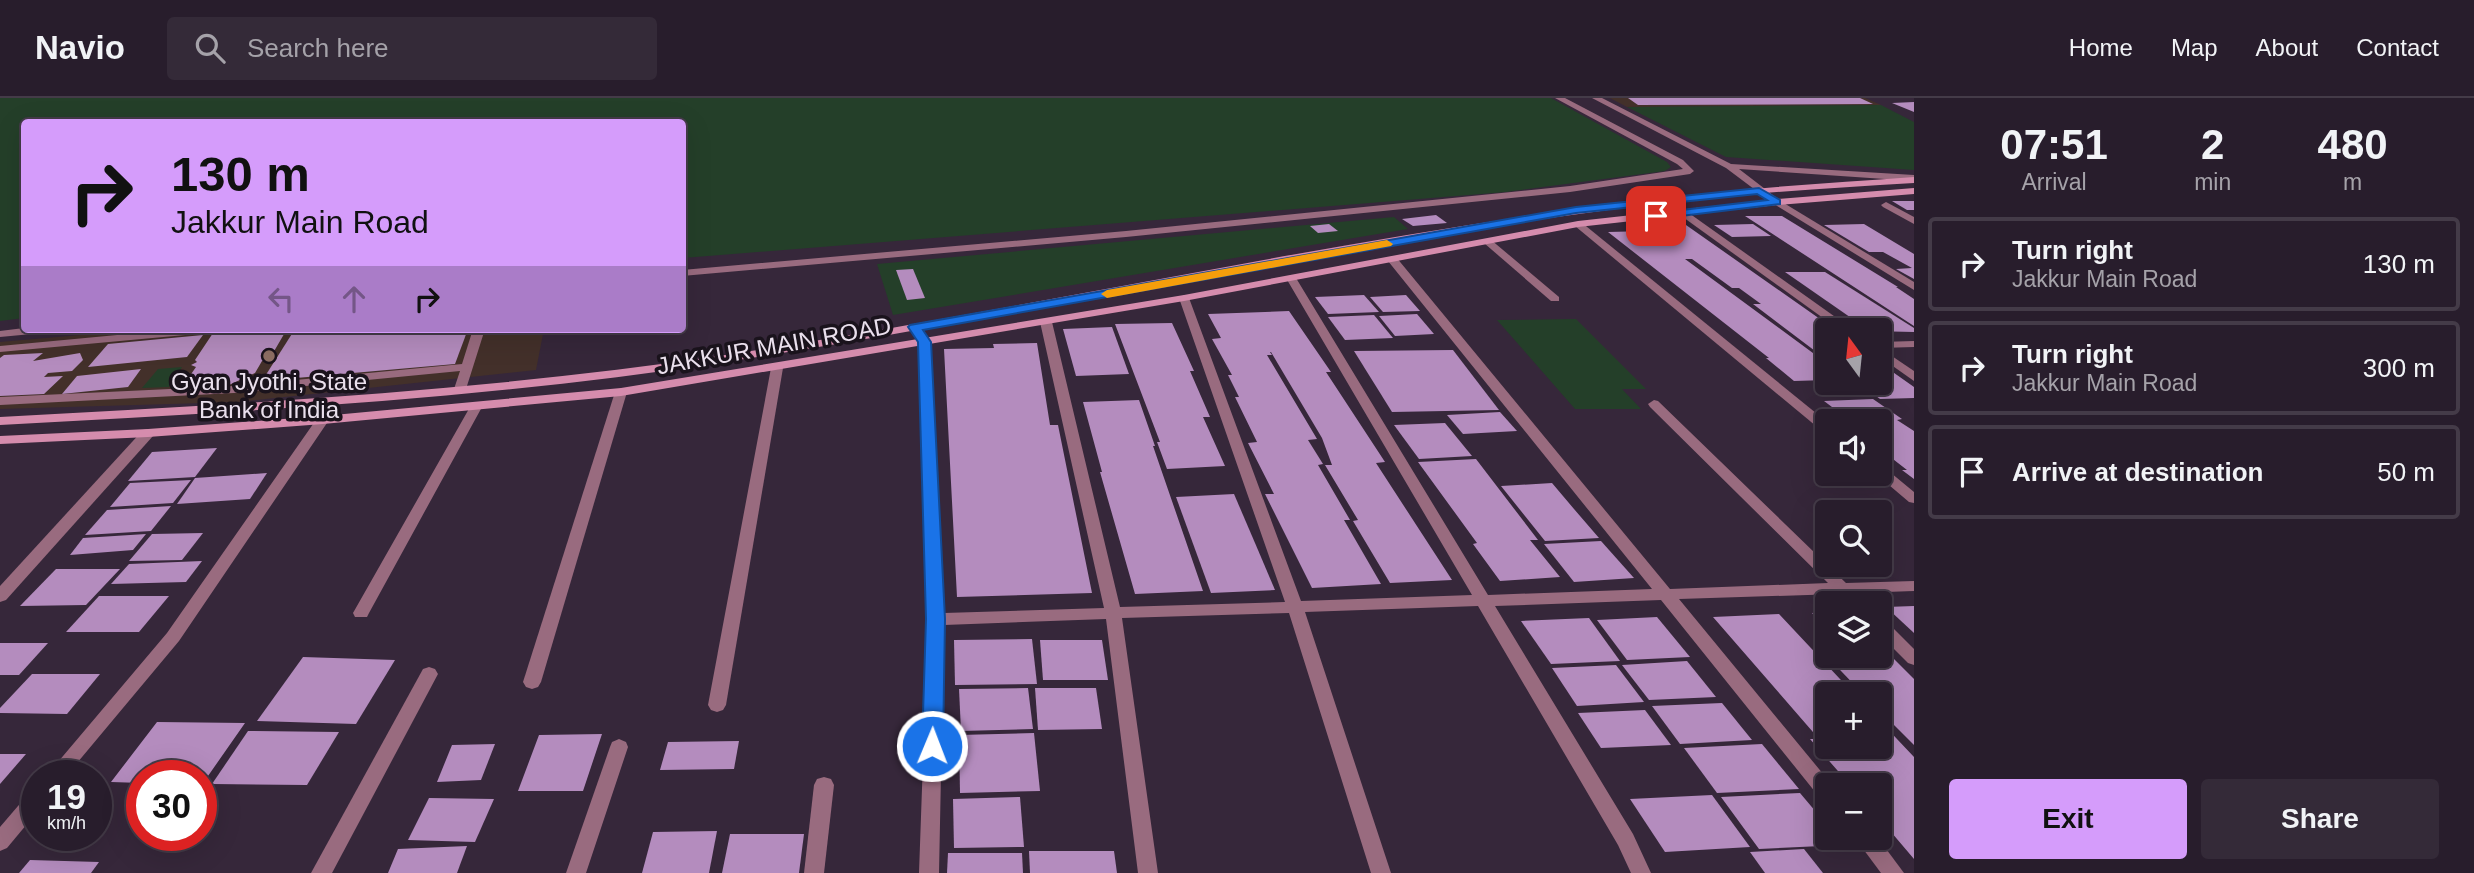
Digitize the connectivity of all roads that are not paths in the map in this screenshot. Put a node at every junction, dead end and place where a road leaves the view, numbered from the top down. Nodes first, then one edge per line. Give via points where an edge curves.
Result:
1 (1559, 98) edge
2 (1596, 98) edge
3 (1729, 166) junction
4 (1914, 179) edge
5 (1759, 191) junction
6 (1914, 191) edge
7 (1777, 202) junction
8 (1886, 205) dead end
9 (1683, 213) junction
10 (1914, 221) edge
11 (1578, 224) junction
12 (1487, 241) junction
13 (1392, 259) junction
14 (686, 273) edge
15 (1291, 278) junction
16 (1914, 288) edge
17 (1184, 298) junction
18 (1555, 299) dead end
19 (1831, 318) edge
20 (1046, 322) junction
21 (915, 327) junction
22 (21, 332) edge
23 (174, 333) edge
24 (478, 333) edge
25 (0, 334) edge
26 (925, 342) junction
27 (1914, 344) edge
28 (1892, 345) edge
29 (0, 349) edge
30 (1892, 361) edge
31 (467, 367) junction
32 (777, 368) junction
33 (1914, 377) edge
34 (460, 389) junction
35 (621, 392) junction
36 (0, 401) edge
37 (1654, 404) dead end
38 (476, 407) junction
39 (1815, 418) edge
40 (323, 420) junction
41 (0, 421) edge
42 (148, 433) junction
43 (0, 440) edge
44 (1892, 481) edge
45 (1914, 499) edge
46 (1914, 586) edge
47 (1842, 589) junction
48 (1664, 595) junction
49 (0, 596) edge
50 (1484, 601) junction
51 (1295, 607) junction
52 (361, 613) dead end
53 (1113, 613) junction
54 (936, 619) junction
55 (1892, 637) edge
56 (1914, 659) edge
57 (429, 674) dead end
58 (532, 682) dead end
59 (717, 705) dead end
60 (619, 747) dead end
61 (69, 760) edge
62 (1815, 777) edge
63 (824, 785) dead end
64 (21, 817) edge
65 (0, 842) edge
66 (1875, 850) edge
67 (321, 873) edge
68 (576, 873) edge
69 (814, 873) edge
70 (929, 873) edge
71 (1148, 873) edge
72 (1381, 873) edge
73 (1641, 873) edge
74 (1894, 873) edge

1 - 14 street via 1690,170 1570,189
2 - 3 street
3 - 4 street
3 - 5 street
4 - 5 main road, JAKKUR MAIN ROAD
5 - 7 street
5 - 21 main road, JAKKUR MAIN ROAD via 1576,210
6 - 7 main road, JAKKUR MAIN ROAD
7 - 9 main road, JAKKUR MAIN ROAD
7 - 16 street
8 - 10 street
9 - 11 main road, JAKKUR MAIN ROAD
9 - 19 street
11 - 12 main road, JAKKUR MAIN ROAD
11 - 39 street
12 - 13 main road, JAKKUR MAIN ROAD
12 - 18 street
13 - 15 main road, JAKKUR MAIN ROAD
13 - 48 street
15 - 17 main road, JAKKUR MAIN ROAD
15 - 50 street
17 - 20 main road, JAKKUR MAIN ROAD
17 - 51 street
20 - 26 main road, JAKKUR MAIN ROAD
20 - 53 street
21 - 26 street
21 - 34 main road, JAKKUR MAIN ROAD via 655,369
22 - 25 street
23 - 29 street
24 - 31 street
26 - 32 main road, JAKKUR MAIN ROAD
26 - 54 street
27 - 28 street
30 - 33 street
31 - 34 street
31 - 36 street via 253,388
32 - 35 main road, JAKKUR MAIN ROAD
32 - 59 street
34 - 41 main road, JAKKUR MAIN ROAD
35 - 38 main road, JAKKUR MAIN ROAD
35 - 58 street
37 - 47 street
38 - 40 main road, JAKKUR MAIN ROAD
38 - 52 street
40 - 42 main road, JAKKUR MAIN ROAD
40 - 61 street via 173,637
42 - 43 main road, JAKKUR MAIN ROAD
42 - 49 street
44 - 45 street
46 - 47 street
47 - 48 street
48 - 50 street
48 - 62 street
50 - 51 street
50 - 73 street via 1626,840
51 - 53 street
51 - 72 street
53 - 54 street
53 - 71 street
54 - 70 street
55 - 56 street
57 - 67 street
60 - 68 street
63 - 69 street
64 - 65 street
66 - 74 street

